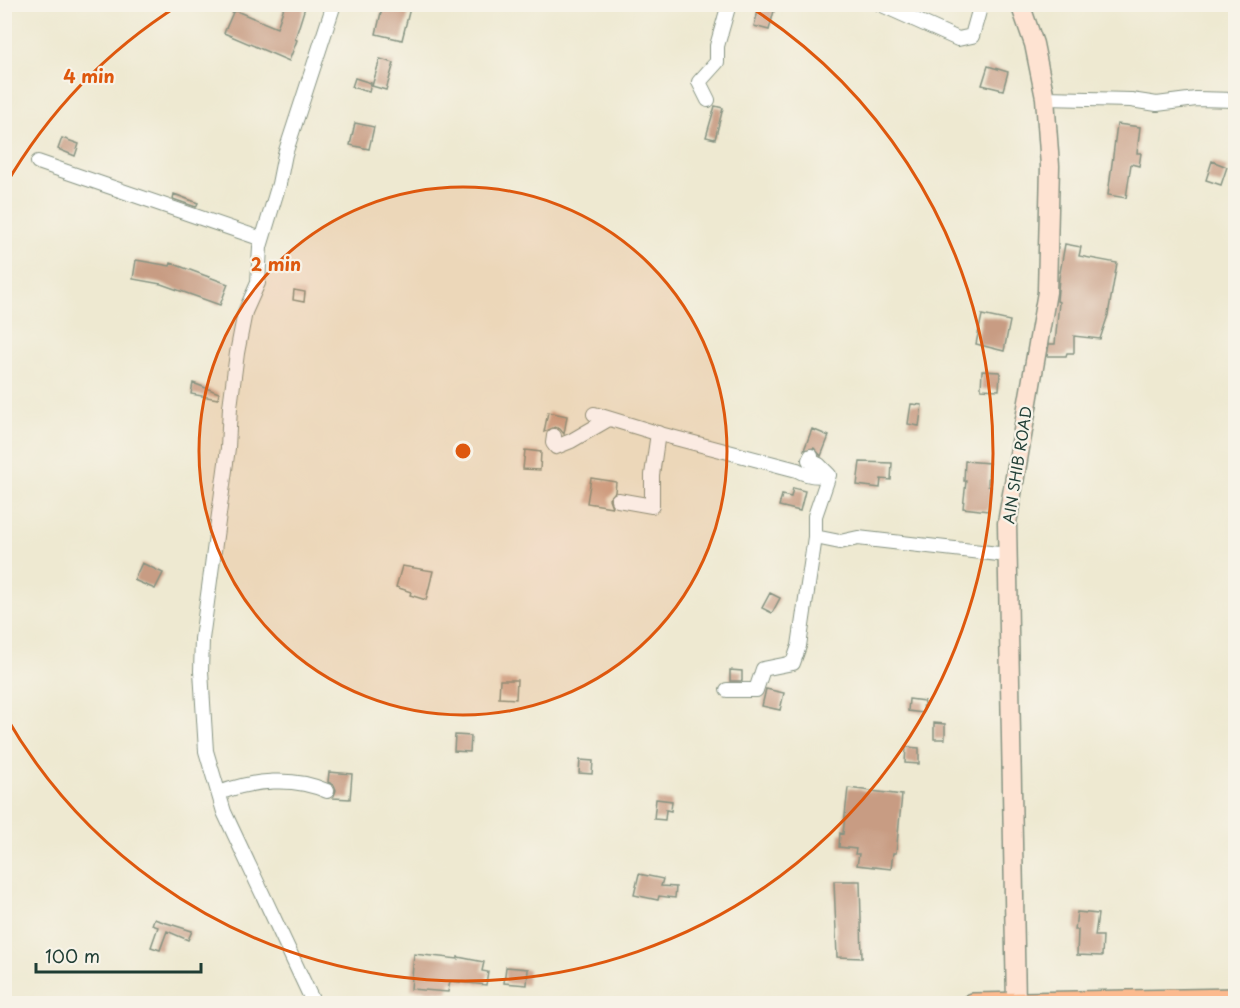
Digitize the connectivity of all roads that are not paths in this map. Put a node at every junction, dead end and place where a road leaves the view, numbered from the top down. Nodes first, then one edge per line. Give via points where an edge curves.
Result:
1 (334, 4) edge
2 (729, 4) edge
3 (880, 4) edge
4 (981, 4) edge
5 (1020, 4) edge
6 (1045, 98) junction
7 (1233, 98) edge
8 (708, 100) dead end
9 (38, 162) dead end
10 (262, 239) junction
11 (594, 414) dead end
12 (609, 419) junction
13 (658, 433) junction
14 (554, 436) dead end
15 (811, 456) dead end
16 (829, 475) junction
17 (618, 500) dead end
18 (815, 537) junction
19 (1007, 555) junction
20 (727, 690) dead end
21 (327, 791) dead end
22 (219, 793) junction
23 (1236, 999) edge
24 (1016, 1003) edge
25 (314, 1004) edge
26 (973, 1004) edge

1 - 10 street
2 - 8 street via 717,46 717,62 699,82
3 - 4 street via 958,39 972,36
5 - 6 main road, AIN SHIB ROAD via 1034,44
6 - 7 street via 1157,104
6 - 19 main road, AIN SHIB ROAD via 1050,166 1047,292 1007,523
9 - 10 street
10 - 22 street via 258,283 245,312 237,352 202,639 206,751
11 - 12 street
12 - 13 street
12 - 14 street via 556,447
13 - 16 street via 805,474
13 - 17 street via 652,506
15 - 16 street via 809,460
16 - 18 street via 815,516
18 - 19 street via 840,542 858,538
18 - 20 street via 794,663 763,669 756,690
19 - 24 main road, AIN SHIB ROAD
21 - 22 street via 298,781 252,783
22 - 25 street via 224,812
23 - 24 main road
24 - 26 main road

